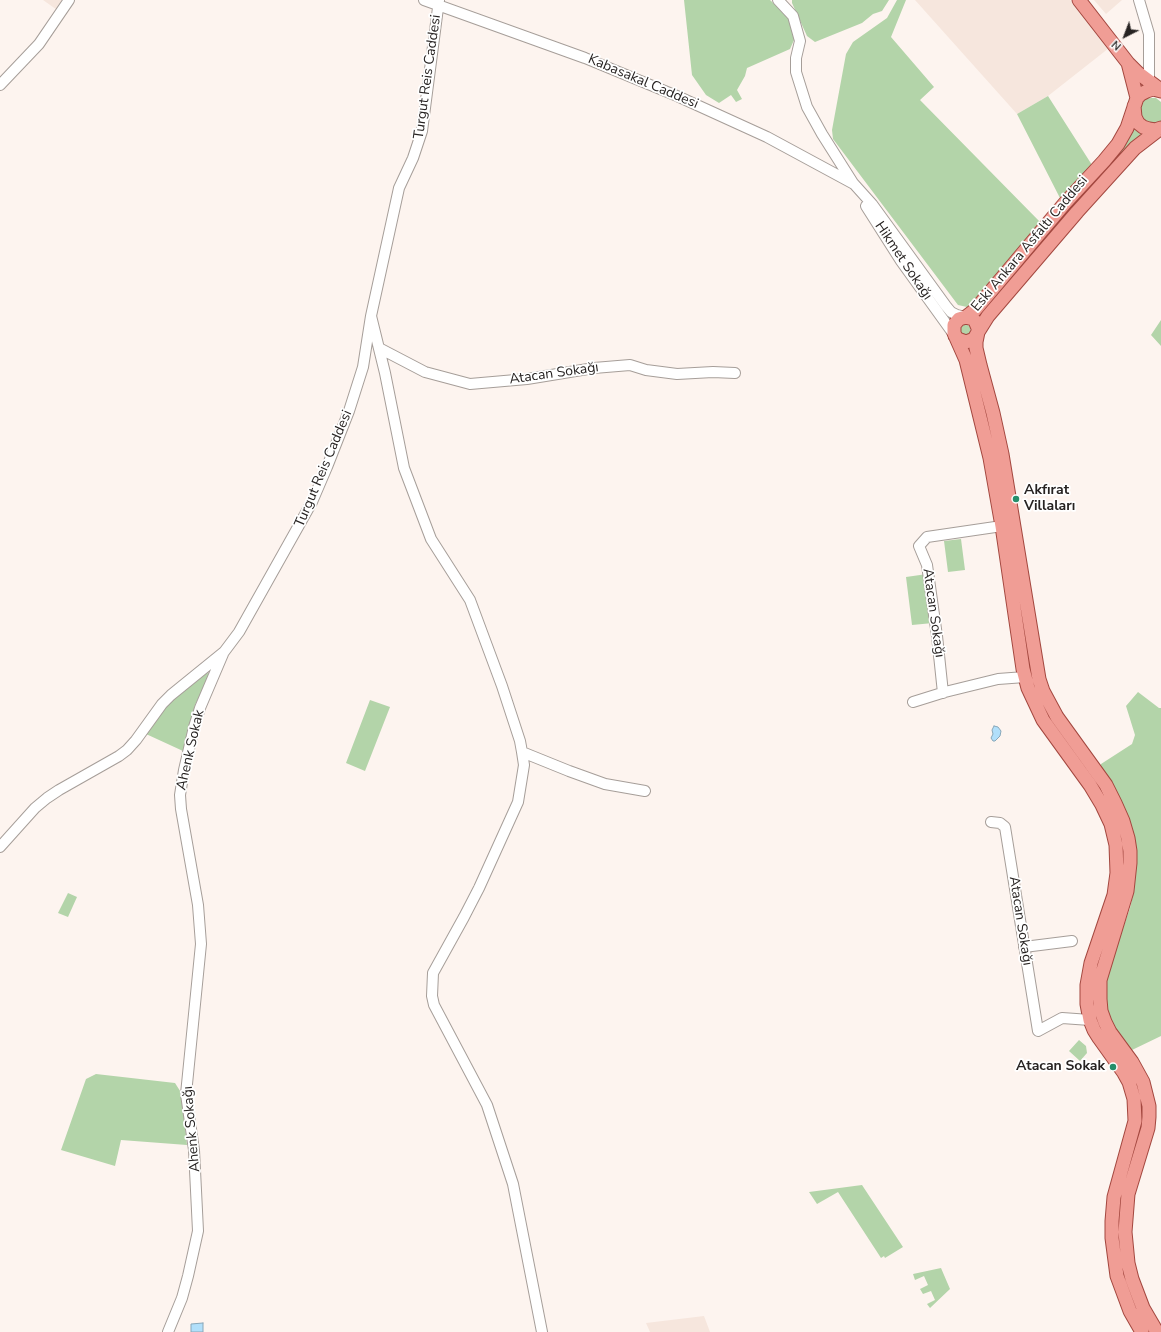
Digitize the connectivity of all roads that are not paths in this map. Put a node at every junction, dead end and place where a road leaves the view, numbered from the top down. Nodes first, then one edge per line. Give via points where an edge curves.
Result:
1 (69, 0) edge
2 (424, 0) edge
3 (778, 0) edge
4 (1079, 0) edge
5 (1139, 0) edge
6 (439, 2) edge
7 (1128, 63) junction
8 (1149, 82) junction
9 (0, 85) edge
10 (1161, 91) edge
11 (1135, 102) junction
12 (1161, 128) edge
13 (854, 184) junction
14 (371, 316) junction
15 (966, 317) junction
16 (978, 332) junction
17 (955, 336) junction
18 (379, 348) junction
19 (735, 373) dead end
20 (1002, 526) junction
21 (224, 652) junction
22 (1025, 677) junction
23 (942, 693) junction
24 (913, 702) dead end
25 (522, 752) junction
26 (645, 791) dead end
27 (990, 822) dead end
28 (0, 847) edge
29 (189, 851) joint
30 (1072, 941) dead end
31 (1024, 947) junction
32 (1090, 1020) junction
33 (168, 1332) edge
34 (542, 1332) edge
35 (1142, 1332) edge
36 (1157, 1332) edge

1 - 9 street via 39,44
2 - 6 street, Kabasakal Caddesi
3 - 13 street, Hikmet Sokağı via 794,16 800,41 796,72 807,107
4 - 7 main road, Eski Ankara Asfaltı Caddesi
5 - 8 street via 1149,34
6 - 13 street, Kabasakal Caddesi via 677,96 767,137
6 - 14 street, Turgut Reis Caddesi via 422,131 399,188
7 - 8 main road, Eski Ankara Asfaltı Caddesi
7 - 11 main road, Eski Ankara Asfaltı Caddesi
8 - 10 main road, Eski Ankara Asfaltı Caddesi
10 - 11 main road, Eski Ankara Asfaltı Caddesi via 1147,91
11 - 12 main road, Eski Ankara Asfaltı Caddesi via 1133,111 1138,122 1149,129
11 - 15 main road, Eski Ankara Asfaltı Caddesi via 1127,128 1118,144 975,310
12 - 16 main road, Eski Ankara Asfaltı Caddesi via 1135,148 1120,164 988,316
13 - 15 street, Hikmet Sokağı via 872,204 946,306 957,315
13 - 17 street, Hikmet Sokağı via 865,206 901,261
14 - 18 street
14 - 21 street, Turgut Reis Caddesi via 356,391 315,496 240,632
15 - 16 main road via 976,321
15 - 17 main road via 959,319 954,325
16 - 17 main road via 970,341 962,341
16 - 36 main road, Eski Ankara Asfaltı Caddesi via 976,348 1002,451 1039,679 1057,717 1102,779 1116,803 1130,851 1127,891 1100,980 1100,999 1105,1022 1143,1082 1149,1106 1148,1128 1128,1194 1125,1232 1128,1263 1134,1285 1143,1308
17 - 20 main road via 966,360 988,450
18 - 19 street, Atacan Sokağı via 425,372 470,384 630,365 677,374
18 - 25 street via 404,468 431,539 470,600 502,686
20 - 22 main road
20 - 23 street, Atacan Sokağı via 927,537 919,546 927,565
21 - 28 street, Turgut Reis Caddesi via 162,704 127,750 47,798
21 - 29 street, Ahenk Sokak via 200,708 184,770 180,795
22 - 23 street via 998,679
22 - 32 main road via 1043,720 1102,805 1116,845 1117,873 1114,895 1088,976 1087,1004
23 - 24 street
25 - 26 street via 605,784
25 - 34 street via 524,765 518,802 488,869 433,973 432,996 434,1005 487,1106 513,1184
27 - 31 street, Atacan Sokağı via 1000,823 1005,827
29 - 33 street, Ahenk Sokağı via 198,905 201,944 186,1094 194,1150 198,1230 182,1298
30 - 31 street
31 - 32 street, Atacan Sokağı via 1038,1031 1062,1018
32 - 35 main road via 1099,1038 1126,1077 1134,1099 1135,1121 1114,1197 1112,1238 1117,1276 1130,1311

